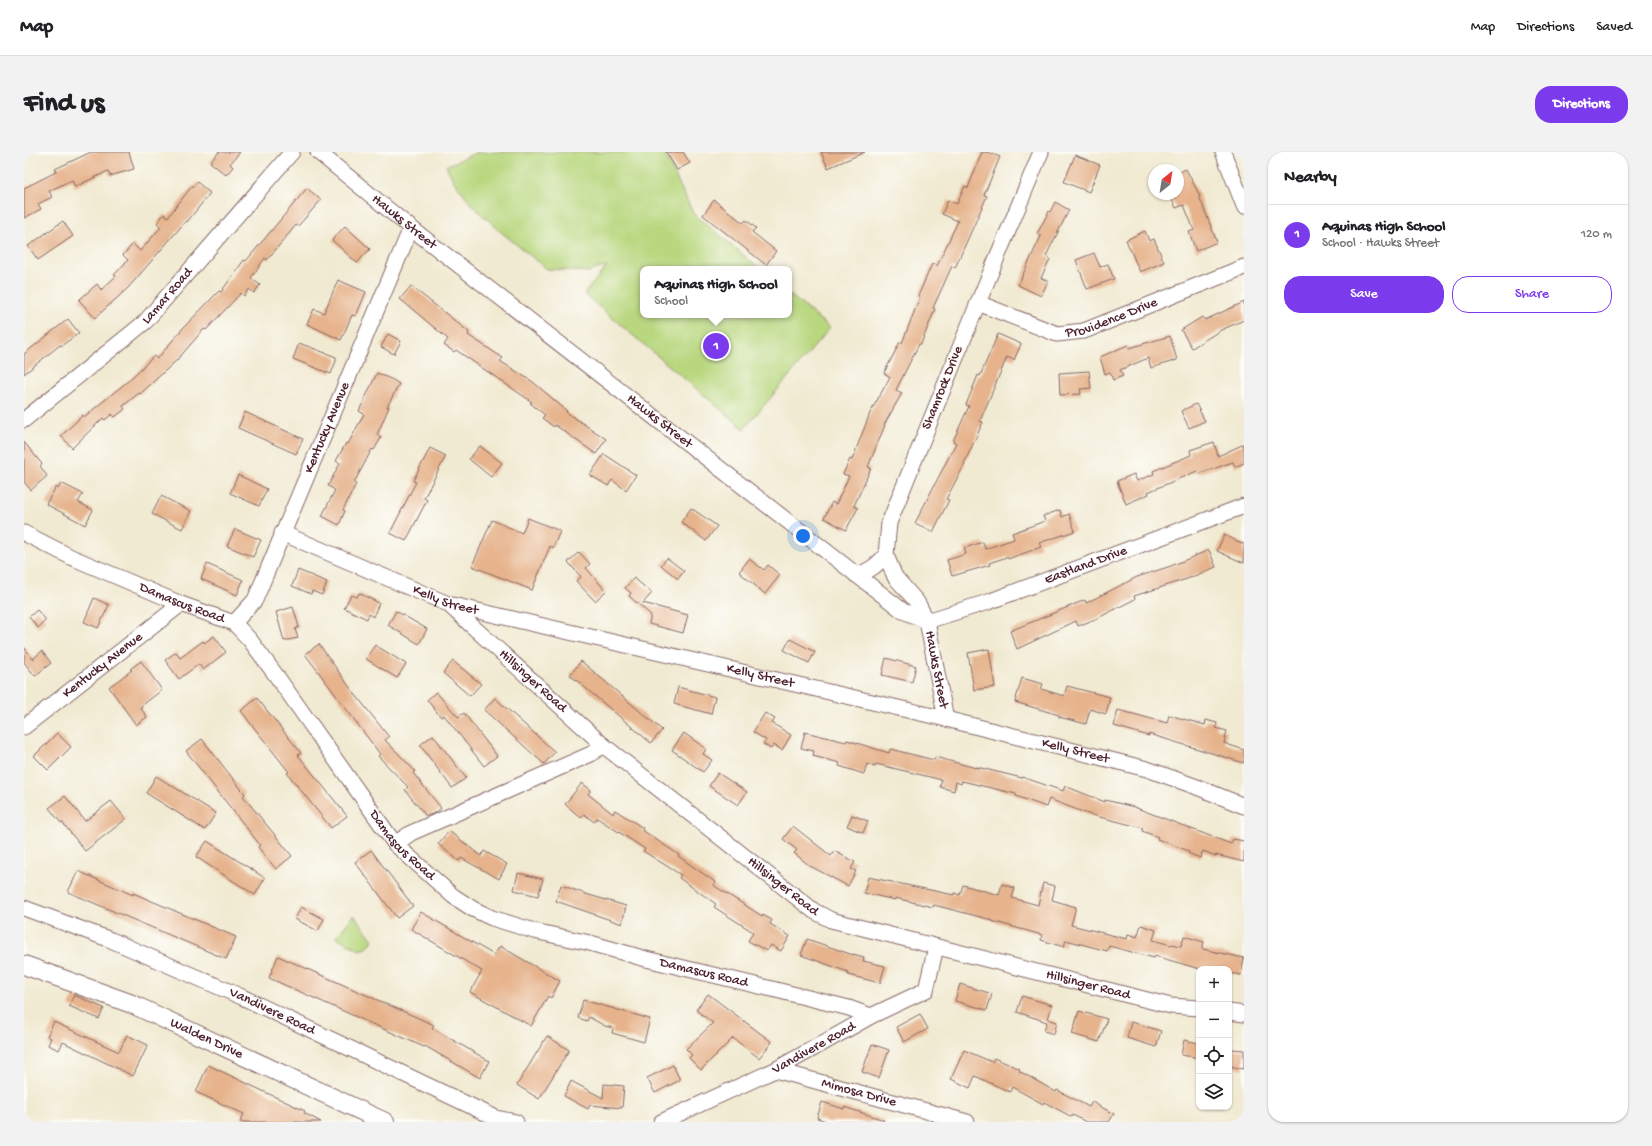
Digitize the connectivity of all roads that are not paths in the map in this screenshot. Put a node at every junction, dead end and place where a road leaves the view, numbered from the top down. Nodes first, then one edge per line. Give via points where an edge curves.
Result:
1 (292, 152) edge
2 (318, 152) edge
3 (1041, 152) edge
4 (1223, 152) edge
5 (1244, 206) edge
6 (411, 228) junction
7 (1244, 267) edge
8 (978, 303) junction
9 (24, 420) edge
10 (1244, 506) edge
11 (282, 532) junction
12 (24, 533) edge
13 (886, 555) junction
14 (856, 575) junction
15 (181, 604) junction
16 (448, 604) junction
17 (927, 621) junction
18 (234, 623) junction
19 (946, 719) junction
20 (24, 727) edge
21 (603, 745) junction
22 (1244, 806) edge
23 (395, 844) junction
24 (24, 908) edge
25 (936, 947) junction
26 (24, 965) edge
27 (1196, 1008) edge
28 (1232, 1012) edge
29 (1244, 1014) edge
30 (871, 1016) junction
31 (774, 1070) junction
32 (385, 1122) edge
33 (516, 1122) edge
34 (661, 1122) edge
35 (967, 1122) edge

1 - 9 street, Lamar Road via 146,322
2 - 6 street, Hawks Street
3 - 8 street, Shamrock Drive
4 - 5 street
6 - 11 street, Kentucky Avenue
6 - 14 street, Hawks Street
7 - 8 street, Providence Drive via 1084,331 1057,334
8 - 13 street, Shamrock Drive via 889,523
10 - 17 street, Eastland Drive via 988,602
11 - 16 street, Kelly Street
11 - 18 street, Kentucky Avenue via 255,600
12 - 15 street, Damascus Road via 71,557
13 - 14 street via 878,564
13 - 17 street, Shamrock Drive via 895,577 917,602
14 - 17 street, Hawks Street via 903,612
15 - 18 street, Damascus Road
15 - 20 street, Kentucky Avenue
16 - 19 street, Kelly Street
16 - 21 street, Hillsinger Road
17 - 19 street, Hawks Street
18 - 23 street, Damascus Road via 278,678
19 - 22 street, Kelly Street via 1147,769
21 - 23 street via 591,754 411,833
21 - 25 street, Hillsinger Road via 814,911 831,920
23 - 30 street, Damascus Road via 453,896 492,918 534,931 849,1008
24 - 33 street, Vandivere Road via 111,940 242,997 496,1118
25 - 27 street, Hillsinger Road via 1172,1006
25 - 30 street, Vandivere Road via 926,990
26 - 32 street, Walden Drive via 132,1004
28 - 29 street
30 - 31 street, Vandivere Road
31 - 34 street, Vandivere Road
31 - 35 street, Mimosa Drive

